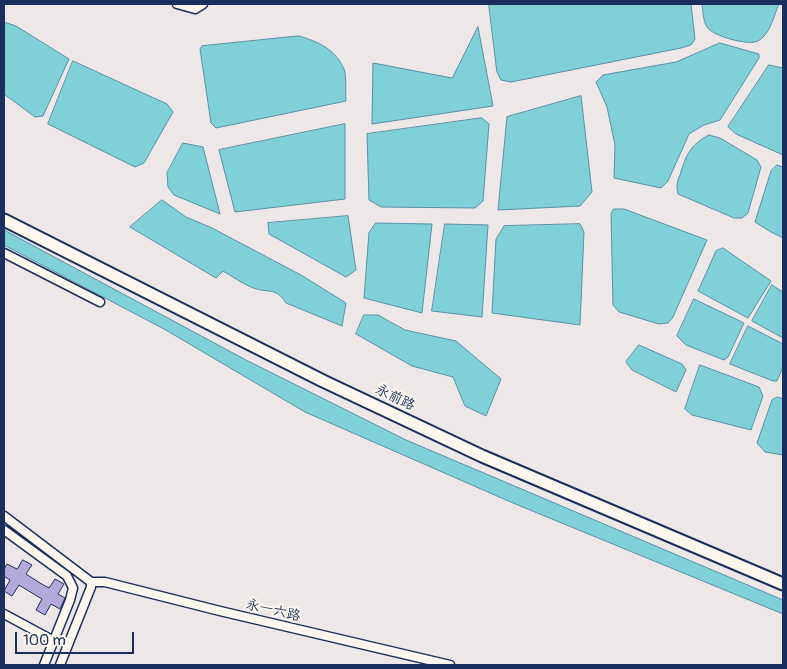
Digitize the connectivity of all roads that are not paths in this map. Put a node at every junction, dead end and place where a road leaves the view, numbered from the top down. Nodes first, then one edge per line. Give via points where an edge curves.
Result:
1 (177, 4) edge
2 (203, 4) edge
3 (4, 220) edge
4 (4, 253) edge
5 (100, 302) dead end
6 (4, 516) edge
7 (4, 530) edge
8 (91, 582) junction
9 (783, 584) edge
10 (4, 614) edge
11 (54, 641) junction
12 (44, 665) edge
13 (60, 665) edge
14 (450, 665) edge

1 - 2 street via 195,9
3 - 9 street, 永前路 via 323,381 465,448
4 - 5 street
6 - 8 street
7 - 11 street via 67,576 73,588
8 - 13 street
8 - 14 street, 永一六路 via 105,582
10 - 11 street
11 - 12 street

